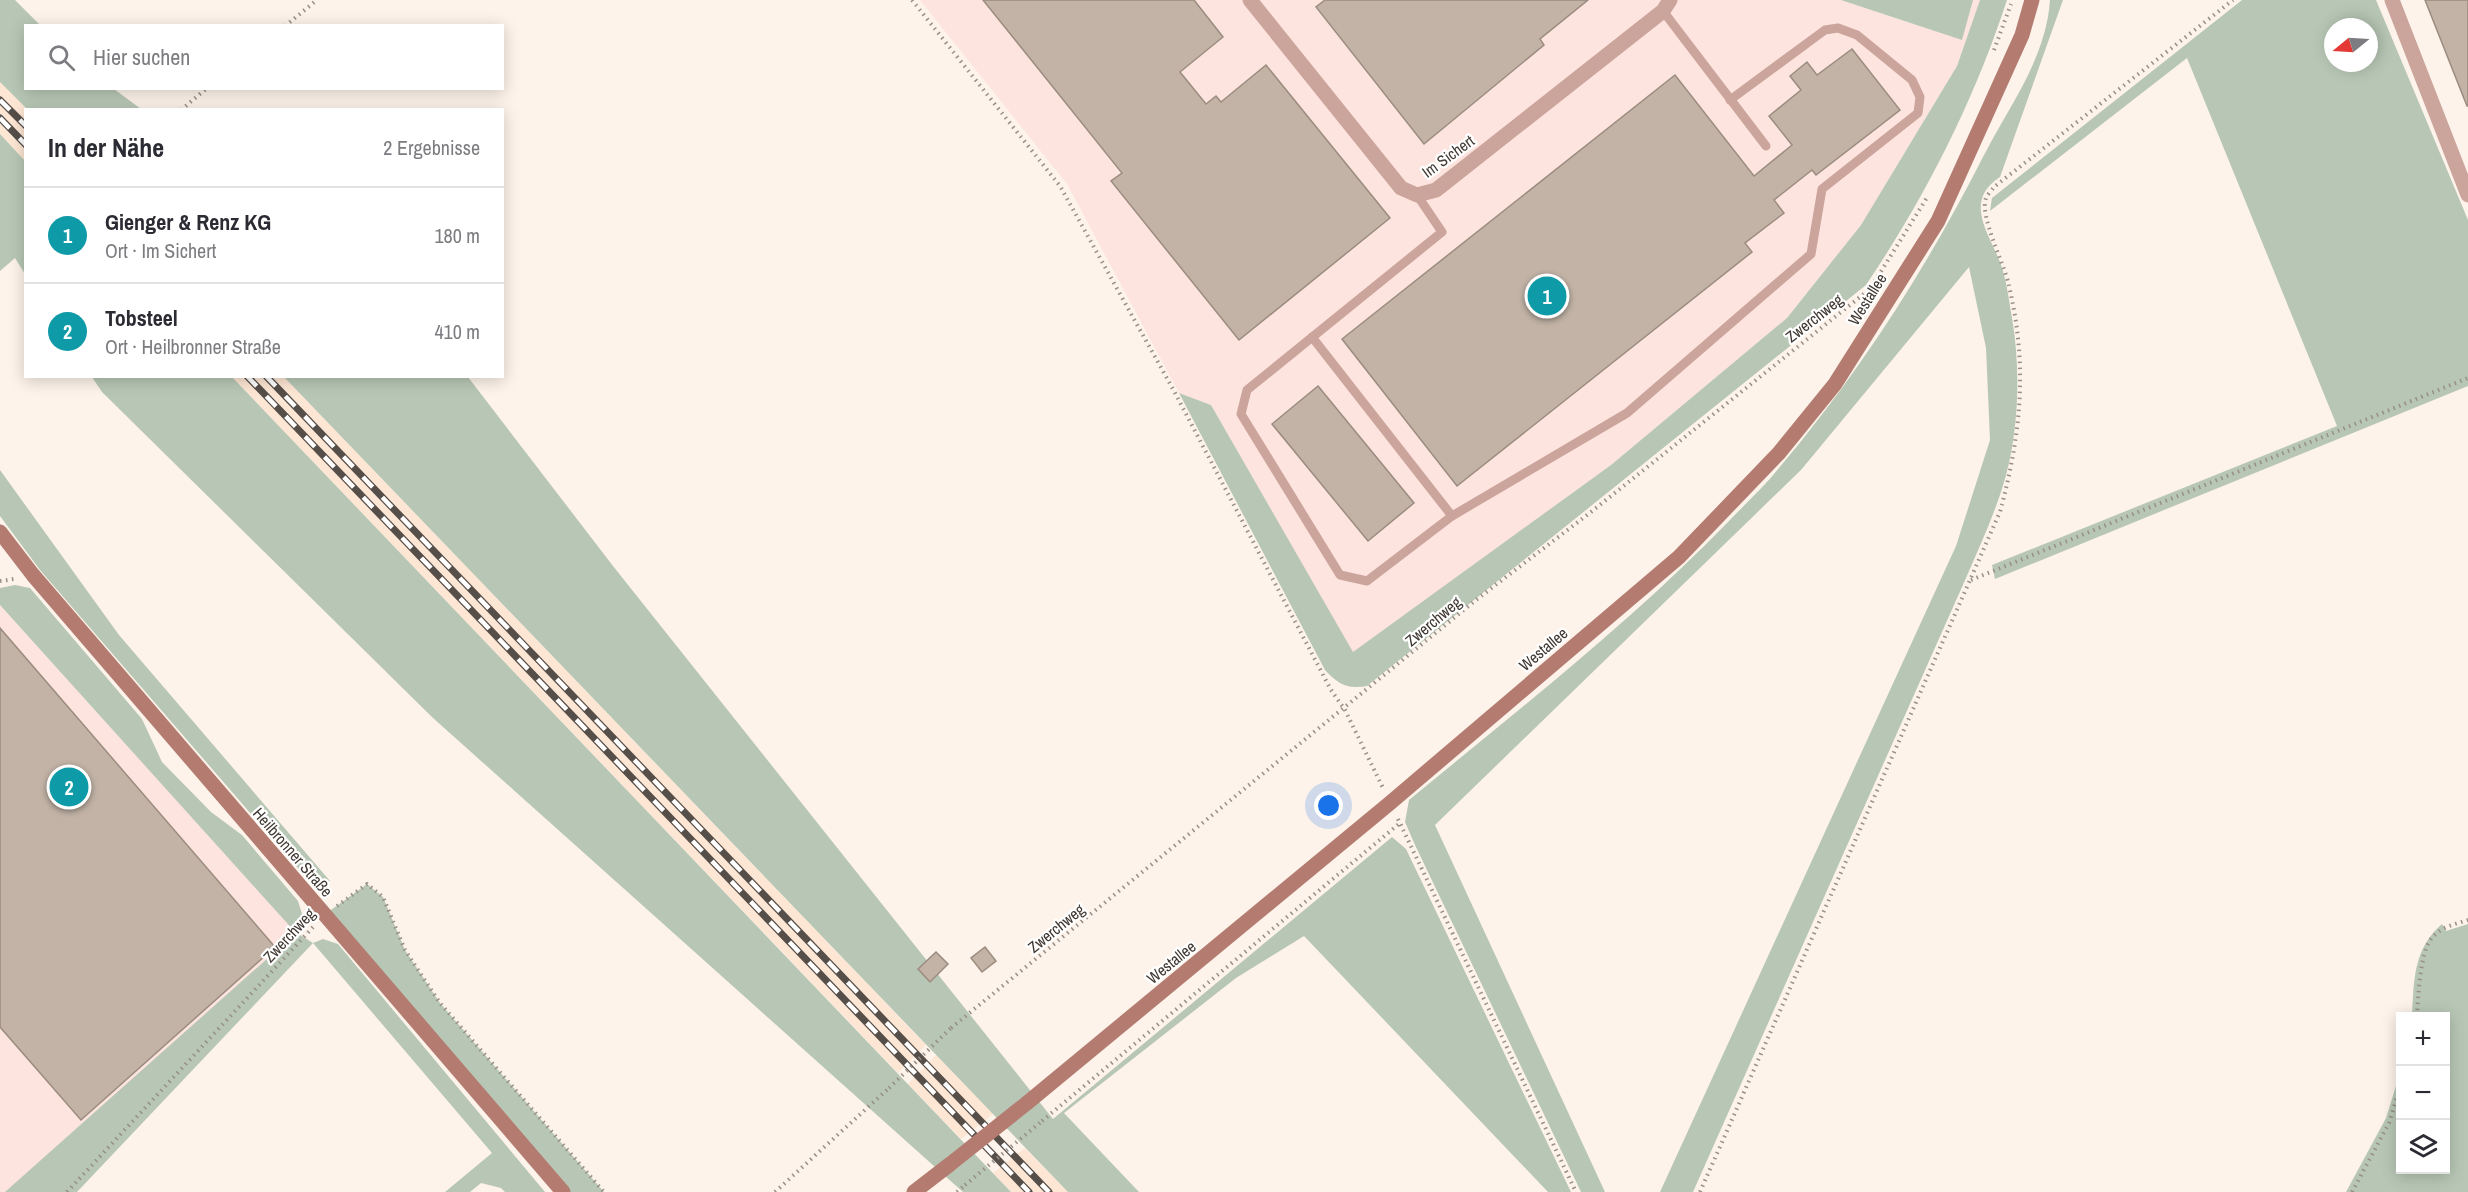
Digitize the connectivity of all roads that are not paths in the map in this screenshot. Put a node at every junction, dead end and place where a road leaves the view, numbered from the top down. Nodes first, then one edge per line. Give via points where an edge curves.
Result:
1 (1250, 0) edge
2 (2032, 0) edge
3 (2392, 0) edge
4 (1666, 5) edge
5 (1731, 100) junction
6 (1766, 147) dead end
7 (1417, 195) junction
8 (2468, 195) edge
9 (1312, 337) junction
10 (1452, 516) junction
11 (0, 532) edge
12 (563, 1192) edge
13 (914, 1192) edge

1 - 7 street, Im Sichert via 1401,188
2 - 13 main road, Westallee, bridge via 2022,35 1938,221 1835,384 1779,453 1679,557 1390,803
3 - 8 street
4 - 5 lane
4 - 7 street, Im Sichert via 1436,190
5 - 6 lane
5 - 10 lane via 1825,30 1838,28 1857,35 1912,80 1920,98 1918,113 1822,189 1812,254 1627,413
7 - 9 lane via 1442,232
9 - 10 lane
9 - 10 lane via 1247,390 1241,414 1341,575 1367,581
11 - 12 main road, Heilbronner Straße

